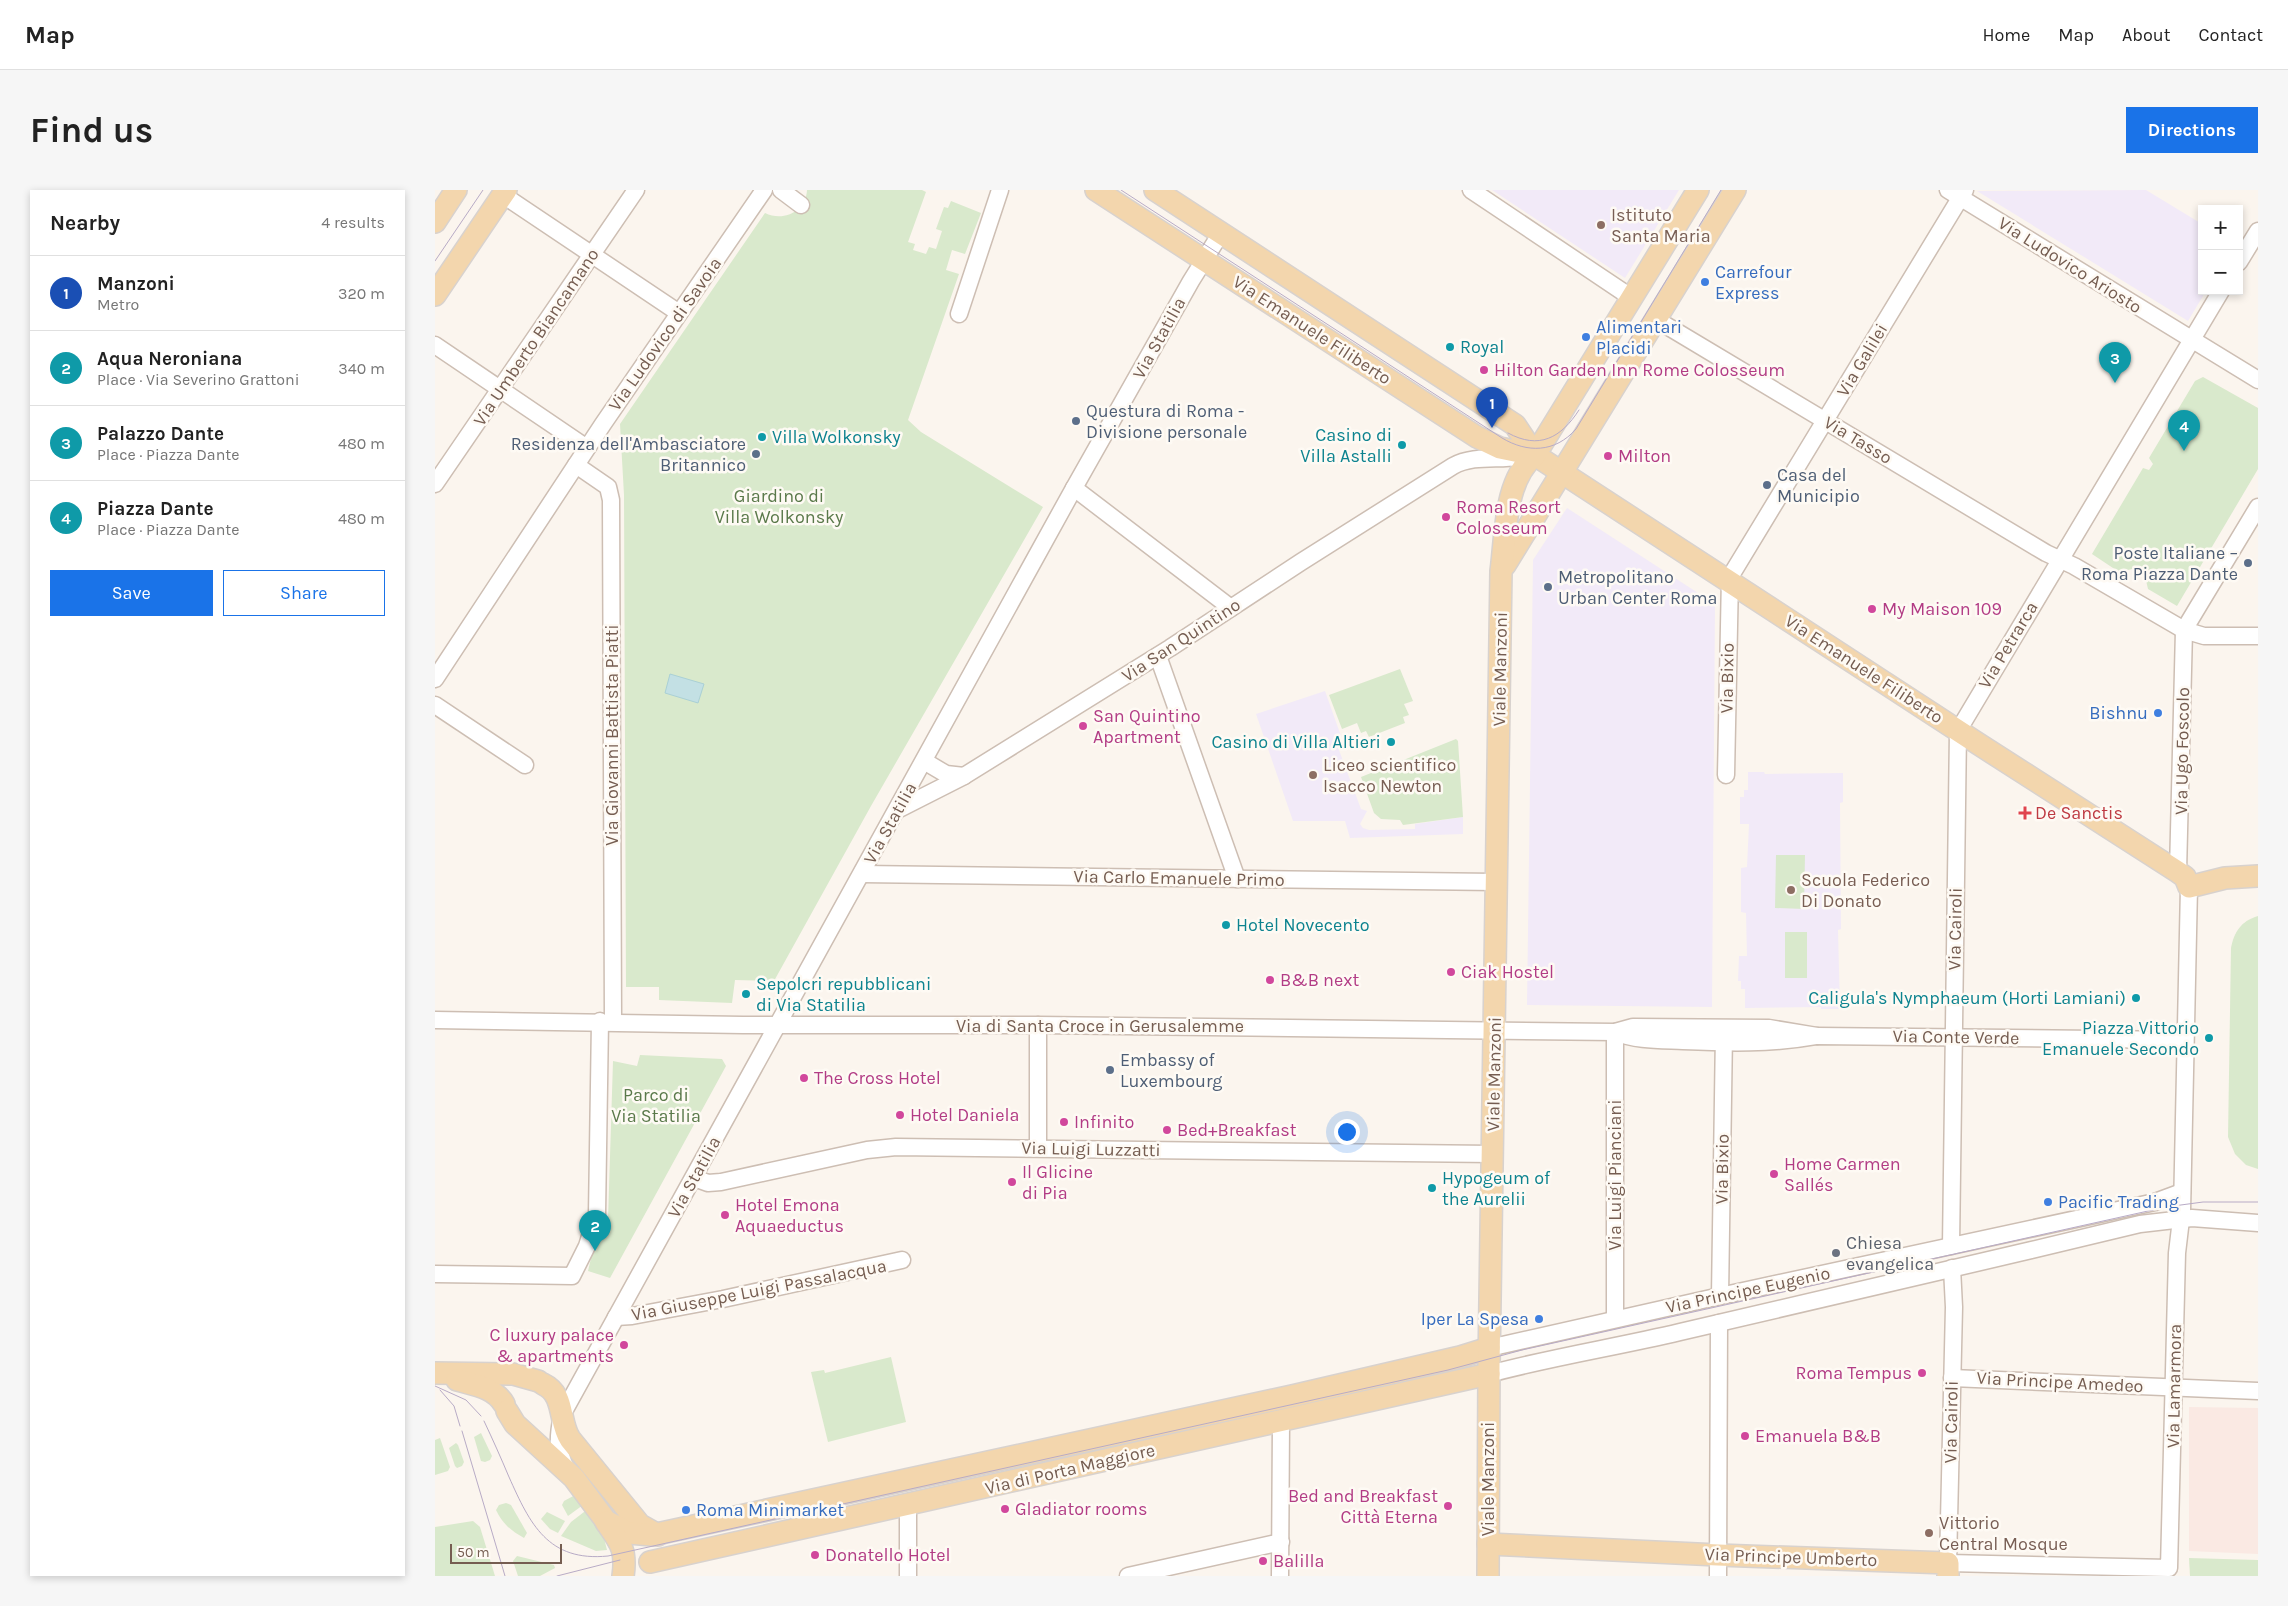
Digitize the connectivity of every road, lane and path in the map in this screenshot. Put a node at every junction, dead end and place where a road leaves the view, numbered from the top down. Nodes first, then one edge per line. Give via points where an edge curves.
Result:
1 (456, 190) edge
2 (636, 190) edge
3 (764, 190) edge
4 (781, 190) edge
5 (1001, 190) edge
6 (1096, 190) edge
7 (1155, 190) edge
8 (1471, 190) edge
9 (1698, 190) edge
10 (1735, 190) edge
11 (504, 193) edge
12 (1957, 193) edge
13 (801, 205) dead end
14 (435, 222) edge
15 (2258, 231) edge
16 (1221, 234) junction
17 (591, 255) junction
18 (2243, 255) edge
19 (1204, 260) junction
20 (435, 295) edge
21 (2219, 295) edge
22 (1632, 298) junction
23 (679, 313) junction
24 (959, 314) dead end
25 (1657, 320) junction
26 (2192, 340) junction
27 (435, 345) edge
28 (2258, 380) edge
29 (499, 390) junction
30 (1825, 421) junction
31 (1477, 437) junction
32 (587, 448) junction
33 (1535, 455) junction
34 (1461, 462) junction
35 (577, 464) junction
36 (1563, 473) junction
37 (435, 484) edge
38 (1074, 488) junction
39 (2258, 508) edge
40 (2060, 559) junction
41 (1501, 572) junction
42 (1729, 581) junction
43 (1231, 608) junction
44 (2184, 630) junction
45 (2258, 636) edge
46 (1157, 656) junction
47 (435, 679) edge
48 (435, 705) edge
49 (1958, 731) junction
50 (924, 761) junction
51 (525, 765) dead end
52 (1726, 775) dead end
53 (964, 776) junction
54 (897, 810) junction
55 (862, 874) junction
56 (2258, 876) edge
57 (1237, 879) junction
58 (2184, 879) junction
59 (1495, 882) junction
60 (435, 1020) edge
61 (607, 1022) junction
62 (1039, 1024) junction
63 (778, 1026) junction
64 (1495, 1031) junction
65 (1615, 1032) junction
66 (1723, 1035) junction
67 (1954, 1038) junction
68 (2184, 1040) junction
69 (1038, 1148) junction
70 (1493, 1154) junction
71 (694, 1178) junction
72 (2182, 1192) junction
73 (2180, 1219) junction
74 (2258, 1223) edge
75 (1951, 1246) junction
76 (902, 1260) dead end
77 (1952, 1268) junction
78 (435, 1274) edge
79 (1720, 1296) junction
80 (616, 1317) junction
81 (1615, 1318) junction
82 (1719, 1323) junction
83 (1489, 1348) junction
84 (435, 1373) edge
85 (1489, 1374) junction
86 (1953, 1378) junction
87 (2174, 1387) junction
88 (2258, 1392) edge
89 (562, 1415) junction
90 (1281, 1422) junction
91 (569, 1472) junction
92 (908, 1506) junction
93 (603, 1518) junction
94 (646, 1531) junction
95 (1281, 1542) junction
96 (1488, 1544) junction
97 (2170, 1554) joint
98 (1718, 1555) junction
99 (650, 1569) edge
100 (1948, 1569) edge
101 (623, 1576) edge
102 (908, 1576) edge
103 (1128, 1576) edge
104 (1280, 1576) edge
105 (1488, 1576) edge
106 (1718, 1576) edge

1 - 14 main road
2 - 17 street, Via Umberto Biancamano
3 - 23 street, Via Ludovico di Savoia
4 - 13 street
5 - 24 street
6 - 19 main road, Via Emanuele Filiberto
7 - 16 main road, Via Emanuele Filiberto
8 - 22 street
9 - 22 main road, Viale Manzoni
10 - 25 main road
11 - 17 street
11 - 20 main road
12 - 26 street, Via Ludovico Ariosto
12 - 30 street, Via Galilei
15 - 18 street
16 - 19 street, Via Statilia
16 - 33 main road, Via Emanuele Filiberto via 1515,425
17 - 23 street
17 - 29 street, Via Umberto Biancamano
19 - 31 main road, Via Emanuele Filiberto
19 - 38 street, Via Statilia
21 - 26 street, Via Petrarca
22 - 33 main road, Viale Manzoni
23 - 32 street, Via Ludovico di Savoia
25 - 30 street, Via Tasso
25 - 36 main road
26 - 28 street, Via Ludovico Ariosto
26 - 40 street, Via Petrarca
27 - 29 street
29 - 32 street
29 - 37 street, Via Umberto Biancamano
30 - 40 street, Via Tasso
30 - 42 street, Via Galilei
31 - 33 main road, Via Emanuele Filiberto via 1500,448
31 - 34 street, Via San Quintino
32 - 35 street, Via Ludovico di Savoia
33 - 34 street, Via San Quintino via 1475,458
33 - 36 main road, Via Emanuele Filiberto
33 - 41 main road, Viale Manzoni via 1519,472 1512,491
34 - 43 street, Via San Quintino
35 - 47 street, Via Ludovico di Savoia
35 - 61 street, Via Giovanni Battista Piatti via 608,487 611,500
36 - 41 main road
36 - 42 main road, Via Emanuele Filiberto
38 - 43 street
38 - 50 street, Via Statilia
39 - 44 street
40 - 44 street, Via Tasso
40 - 49 street, Via Petrarca
41 - 59 main road, Viale Manzoni
42 - 49 main road, Via Emanuele Filiberto
42 - 52 street, Via Bixio
43 - 46 street, Via San Quintino
44 - 45 street, Via Tasso via 2204,636
44 - 58 street, Via Ugo Foscolo
46 - 53 street, Via San Quintino
46 - 57 street
48 - 51 street
49 - 58 main road, Via Emanuele Filiberto
49 - 67 street, Via Cairoli
50 - 53 street via 946,774
50 - 54 street, Via Statilia
53 - 54 street, Via San Quintino
54 - 55 street, Via Statilia
55 - 57 street, Via Carlo Emanuele Primo
55 - 63 street, Via Statilia
56 - 58 main road
57 - 59 street, Via Carlo Emanuele Primo
58 - 68 street
59 - 64 main road, Viale Manzoni
60 - 61 street, Via di Santa Croce in Gerusalemme
61 - 63 street, Via di Santa Croce in Gerusalemme
61 - 78 street, Via Giovanni Battista Piatti via 597,1214 587,1246 572,1276
62 - 63 street, Via di Santa Croce in Gerusalemme
62 - 64 street, Via di Santa Croce in Gerusalemme
62 - 69 street
63 - 71 street, Via Statilia
64 - 65 street, Via Conte Verde
64 - 70 main road, Viale Manzoni
65 - 66 street, Via Conte Verde via 1632,1039
65 - 81 street, Via Luigi Pianciani
66 - 67 street, Via Conte Verde via 1769,1028 1817,1036
66 - 79 street, Via Bixio
67 - 68 street, Via Conte Verde
67 - 75 street, Via Cairoli
68 - 72 street
69 - 70 street, Via Luigi Luzzatti
69 - 71 street, Via Luigi Luzzatti via 879,1148 721,1182 708,1183
70 - 83 main road, Viale Manzoni
71 - 80 street, Via Statilia
72 - 73 street
72 - 75 street, Via Principe Eugenio via 2155,1202
73 - 74 street
73 - 77 street, Via Principe Eugenio via 2140,1224
73 - 87 street, Via Lamarmora
75 - 79 street, Via Principe Eugenio
76 - 80 street, Via Giuseppe Luigi Passalacqua via 657,1312
77 - 82 street, Via Principe Eugenio
77 - 86 street, Via Cairoli
79 - 81 street, Via Principe Eugenio
80 - 89 street, Via Statilia
81 - 83 street, Via Principe Eugenio
82 - 85 street, Via Principe Eugenio
82 - 98 street
83 - 85 main road, Viale Manzoni
83 - 94 main road, Via di Porta Maggiore via 1292,1396
84 - 89 main road via 513,1374 540,1383 554,1392
84 - 91 main road via 489,1390 499,1397 515,1424
85 - 90 main road, Via di Porta Maggiore
85 - 96 main road, Viale Manzoni
86 - 87 street, Via Principe Amedeo
86 - 100 street, Via Cairoli
87 - 88 street, Via Principe Amedeo
87 - 97 street, Via Lamarmora
89 - 91 street, Via Statilia via 559,1450
89 - 94 main road via 568,1436
90 - 92 main road, Via di Porta Maggiore
90 - 95 street
91 - 93 main road
92 - 99 main road, Via di Porta Maggiore
92 - 102 street
93 - 94 main road via 622,1530
93 - 101 main road via 623,1547
94 - 99 main road
95 - 103 street
95 - 104 street
96 - 98 main road, Via Principe Umberto
96 - 105 main road, Viale Manzoni
97 - 100 street, Via Principe Umberto via 2169,1568
98 - 100 main road, Via Principe Umberto
98 - 106 street

